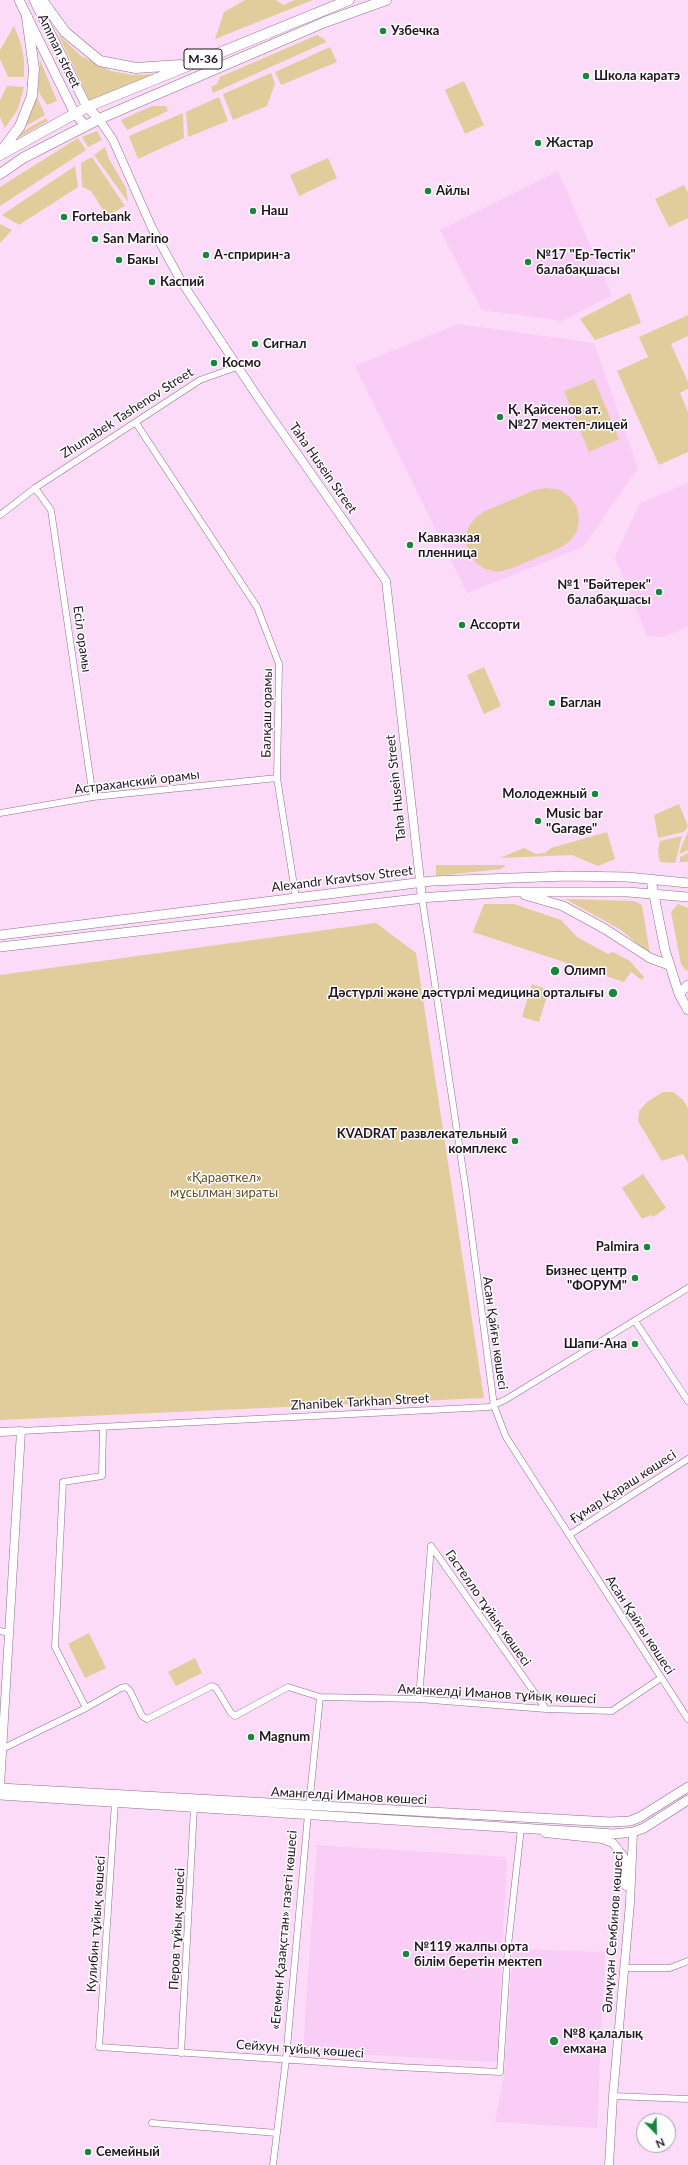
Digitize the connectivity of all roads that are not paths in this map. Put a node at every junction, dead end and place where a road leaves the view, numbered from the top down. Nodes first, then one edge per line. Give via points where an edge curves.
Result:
1 (19, 0) edge
2 (34, 0) edge
3 (42, 0) edge
4 (349, 0) edge
5 (386, 0) edge
6 (28, 17) junction
7 (194, 63) junction
8 (87, 107) junction
9 (75, 114) junction
10 (99, 119) junction
11 (86, 126) junction
12 (0, 154) edge
13 (0, 174) edge
14 (237, 367) junction
15 (136, 423) junction
16 (35, 488) junction
17 (0, 515) edge
18 (277, 778) junction
19 (93, 797) junction
20 (0, 813) edge
21 (651, 880) junction
22 (420, 883) junction
23 (688, 883) edge
24 (512, 892) junction
25 (654, 894) junction
26 (688, 897) edge
27 (296, 898) junction
28 (422, 898) junction
29 (0, 935) edge
30 (0, 947) edge
31 (669, 965) junction
32 (688, 985) edge
33 (679, 994) junction
34 (688, 1010) edge
35 (688, 1288) edge
36 (635, 1321) junction
37 (688, 1402) edge
38 (494, 1406) junction
39 (103, 1427) junction
40 (21, 1431) junction
41 (0, 1432) edge
42 (688, 1459) edge
43 (569, 1535) junction
44 (0, 1631) edge
45 (9, 1633) junction
46 (661, 1678) junction
47 (320, 1697) junction
48 (419, 1699) junction
49 (86, 1708) junction
50 (546, 1709) junction
51 (688, 1719) edge
52 (4, 1748) junction
53 (0, 1787) edge
54 (688, 1787) edge
55 (0, 1795) edge
56 (688, 1800) edge
57 (115, 1802) junction
58 (194, 1807) junction
59 (308, 1810) junction
60 (630, 1821) junction
61 (524, 1828) junction
62 (633, 1832) junction
63 (630, 1902) junction
64 (688, 1961) edge
65 (624, 1968) junction
66 (99, 2047) joint
67 (181, 2053) junction
68 (286, 2059) junction
69 (613, 2096) junction
70 (688, 2099) edge
71 (152, 2123) dead end
72 (277, 2133) junction
73 (273, 2165) edge
74 (609, 2165) edge

1 - 6 main road, Amman street
2 - 8 main road, Amman street
3 - 7 main road via 65,32 100,61 136,68
4 - 7 main road, M-36
5 - 10 main road, M-36 via 325,22
6 - 9 main road, Amman street
6 - 12 main road via 34,56 35,79 32,96 20,126
7 - 8 main road, M-36
8 - 9 main road, M-36
8 - 10 main road, Taha Husein Street
9 - 11 main road, Amman street
9 - 12 main road, M-36
10 - 11 main road, M-36
10 - 14 street, Taha Husein Street via 113,140 152,228 180,281
11 - 13 main road, M-36 via 23,158
14 - 15 street, Zhumabek Tashenov Street via 200,380
14 - 22 street, Taha Husein Street via 386,581
15 - 16 street, Zhumabek Tashenov Street
15 - 18 street, Балқаш орамы via 257,607 279,664
16 - 17 street, Zhumabek Tashenov Street
16 - 19 street, Есіл орамы via 51,510
18 - 19 street, Астраханский орамы
18 - 27 street, Балқаш орамы
19 - 20 street, Астраханский орамы
21 - 22 main road, Alexandr Kravtsov Street via 560,876
21 - 23 main road, Alexandr Kravtsov Street
21 - 25 main road
22 - 27 main road, Alexandr Kravtsov Street
22 - 28 street, Taha Husein Street
24 - 25 main road
24 - 28 main road
24 - 31 main road via 563,906 650,958
25 - 26 main road
25 - 31 main road
27 - 29 main road, Alexandr Kravtsov Street
28 - 30 main road
28 - 38 street, Асан Қайғы көшесі via 466,1191
31 - 33 main road
32 - 33 main road
33 - 34 main road
35 - 36 street, Zhanibek Tarkhan Street
36 - 37 street
36 - 38 street, Zhanibek Tarkhan Street
38 - 39 street, Zhanibek Tarkhan Street
38 - 43 street, Асан Қайғы көшесі via 506,1437
39 - 40 street, Zhanibek Tarkhan Street
39 - 49 street via 102,1476 64,1482 55,1647
40 - 41 street, Zhanibek Tarkhan Street
40 - 45 street
42 - 43 street, Ғұмар Қараш көшесі
43 - 46 street, Асан Қайғы көшесі
44 - 45 street
45 - 52 street
46 - 50 street, Аманкелді Иманов тұйық көшесі via 612,1711
46 - 51 street, Асан Қайғы көшесі
47 - 48 street, Аманкелді Иманов тұйық көшесі
47 - 49 street, Аманкелді Иманов тұйық көшесі via 288,1687 235,1716 216,1688 210,1686 147,1719 142,1716 126,1687
47 - 59 street, «Егемен Қазақстан» газеті көшесі
48 - 50 street, Аманкелді Иманов тұйық көшесі
48 - 50 street, Гастелло тұйық көшесі via 432,1546
49 - 52 street
52 - 53 street
53 - 59 main road, Амангелді Иманов көшесі
54 - 60 main road, Амангелді Иманов көшесі
55 - 57 main road, Амангелді Иманов көшесі
56 - 62 main road, Амангелді Иманов көшесі via 658,1820
57 - 58 main road, Амангелді Иманов көшесі
57 - 66 street, Кулибин тұйық көшесі
58 - 59 main road, Амангелді Иманов көшесі
58 - 67 street, Перов тұйық көшесі
59 - 60 main road, Амангелді Иманов көшесі
59 - 61 main road, Амангелді Иманов көшесі
59 - 68 street, «Егемен Қазақстан» газеті көшесі
60 - 62 main road, Әлмұқан Сембинов көшесі
61 - 62 main road, Амангелді Иманов көшесі via 614,1834
61 - 63 street via 544,1833 602,1839 612,1843 624,1857 626,1889
61 - 68 street, Сейхун тұйық көшесі via 508,1946 500,2072
62 - 63 street, Әлмұқан Сембинов көшесі
63 - 65 street, Әлмұқан Сембинов көшесі
64 - 65 street via 670,1968
65 - 69 street, Әлмұқан Сембинов көшесі
66 - 67 street, Сейхун тұйық көшесі
67 - 68 street, Сейхун тұйық көшесі
68 - 72 street, «Егемен Қазақстан» газеті көшесі
69 - 70 street
69 - 74 street, Әлмұқан Сембинов көшесі
71 - 72 street
72 - 73 street, «Егемен Қазақстан» газеті көшесі

